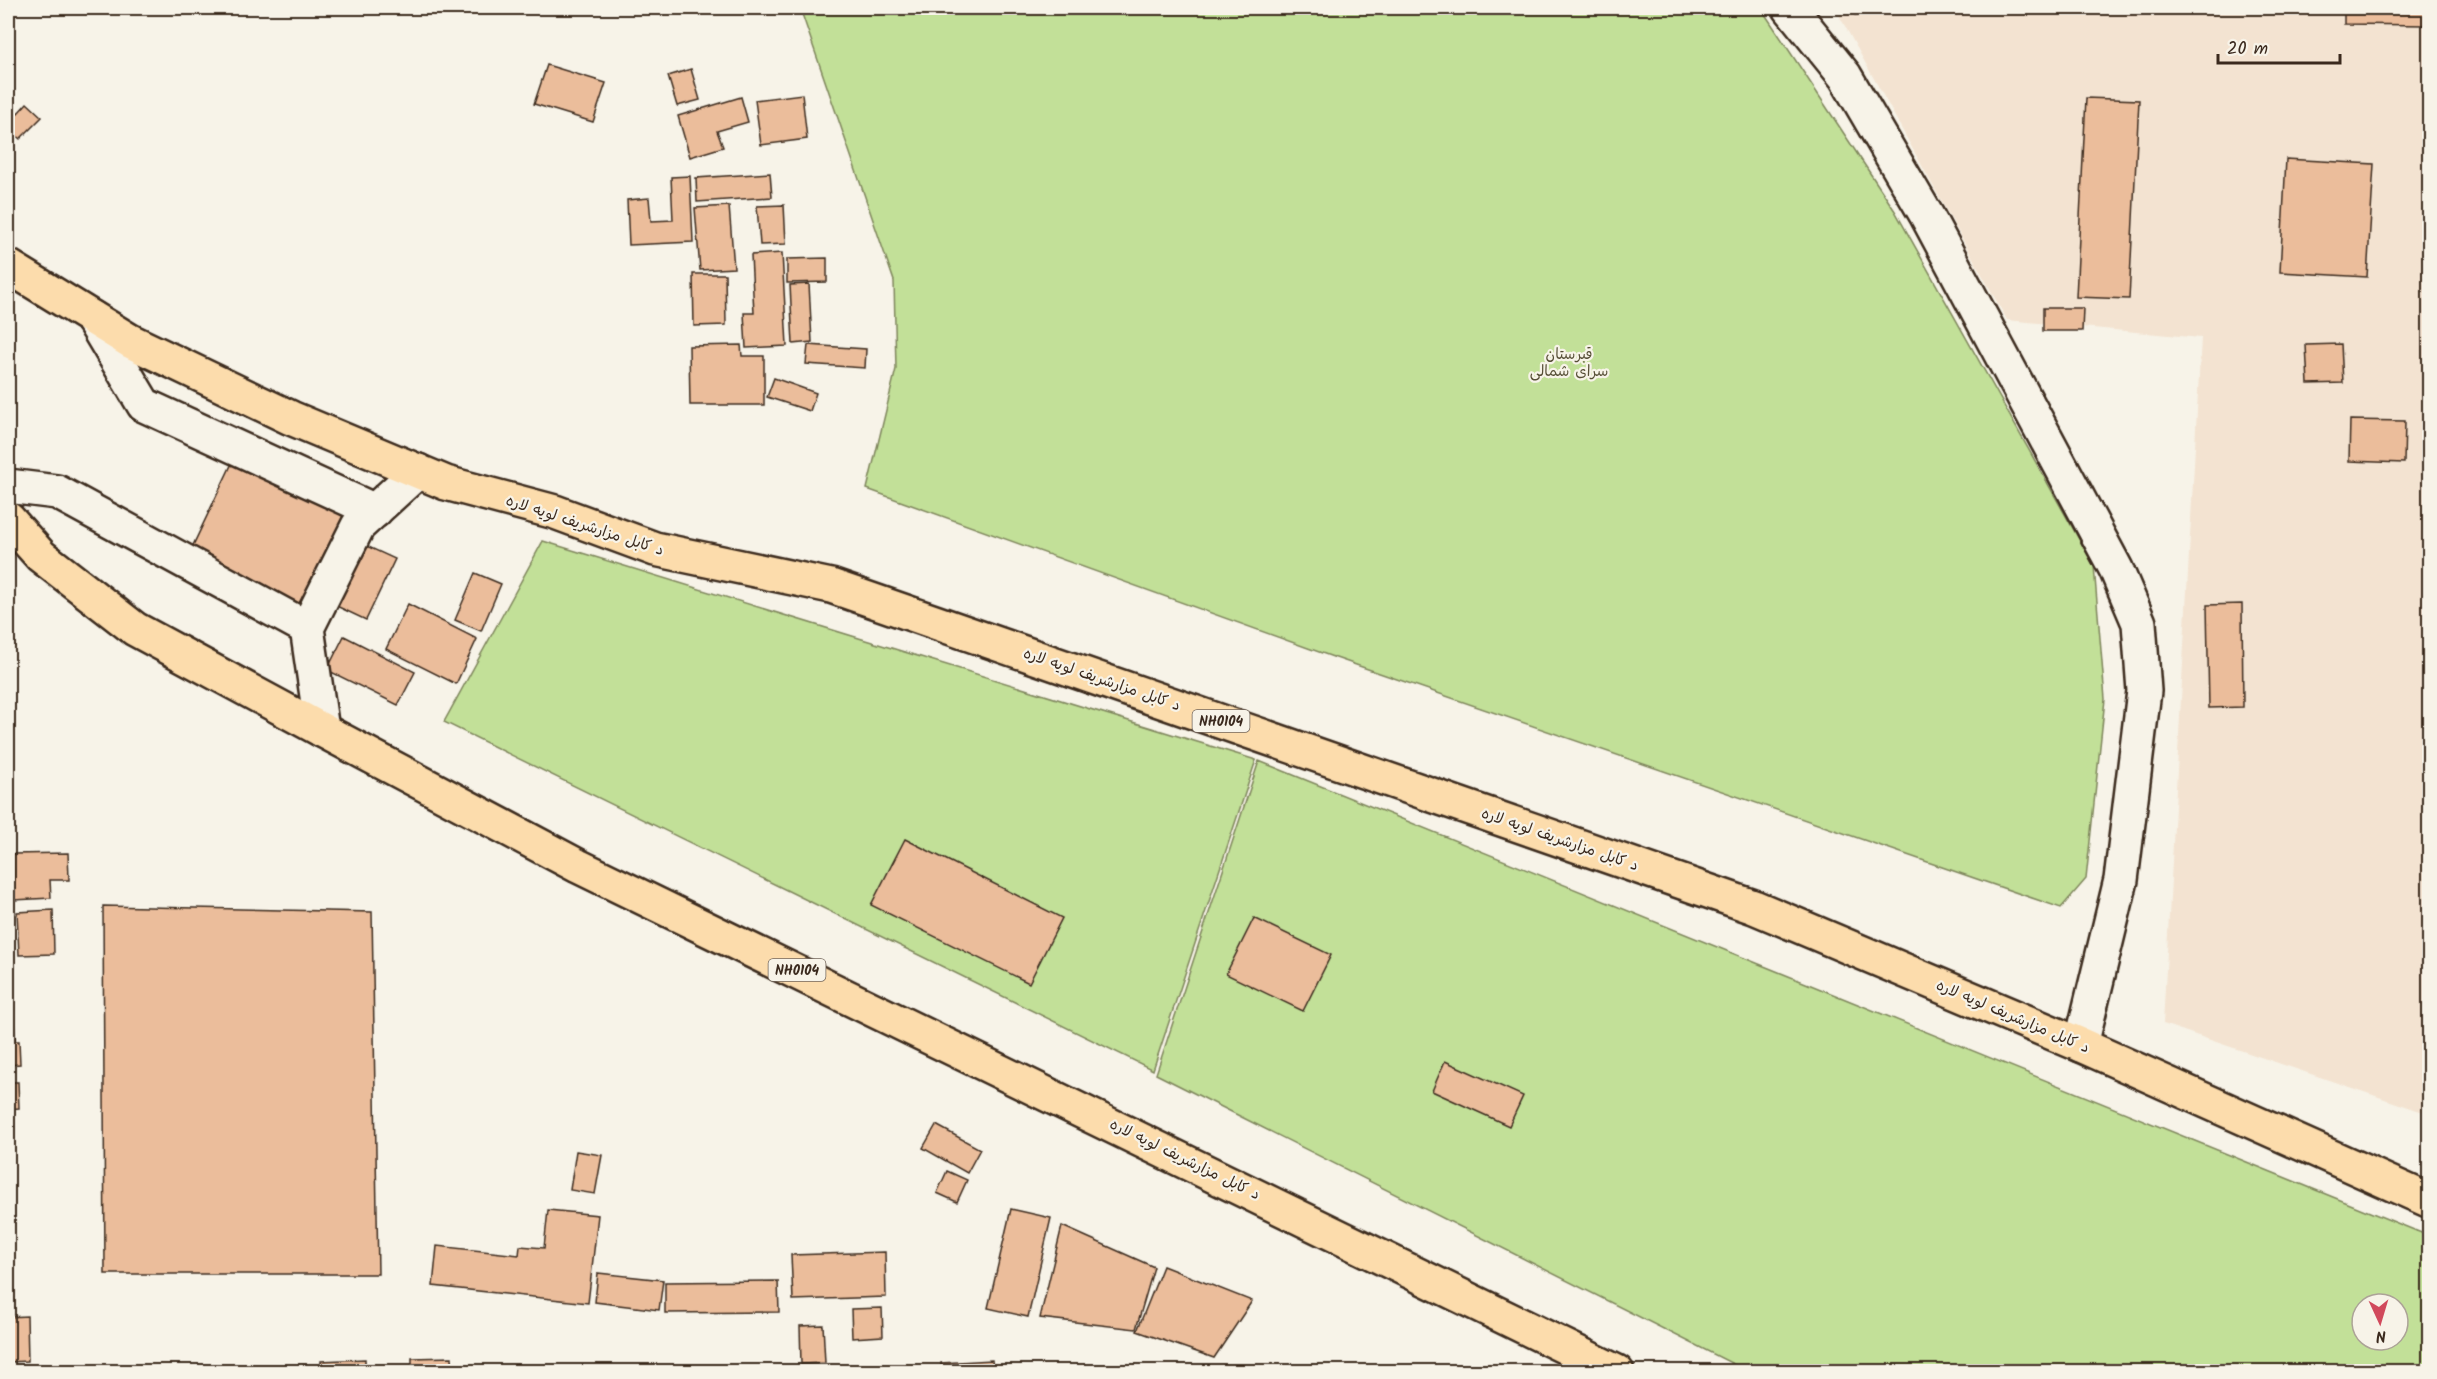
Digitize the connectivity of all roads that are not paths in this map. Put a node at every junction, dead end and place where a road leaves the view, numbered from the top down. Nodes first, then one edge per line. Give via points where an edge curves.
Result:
1 (1790, 8) edge
2 (8, 266) edge
3 (92, 318) junction
4 (418, 471) junction
5 (8, 486) edge
6 (375, 511) junction
7 (8, 519) edge
8 (307, 628) junction
9 (322, 730) junction
10 (2081, 1045) junction
11 (2430, 1201) edge
12 (1617, 1371) edge

1 - 10 street via 1845,76 1927,216 2076,492 2139,623 2144,691 2121,880
2 - 3 highway, د کابل مزارشریف لویه لاره / NH0104
3 - 4 highway, د کابل مزارشریف لویه لاره / NH0104 via 130,341 291,418
3 - 6 street via 144,405
4 - 6 street
4 - 10 highway, د کابل مزارشریف لویه لاره / NH0104 via 446,483 555,512 654,549 831,586 1010,647 1754,907
5 - 8 street via 57,492
6 - 8 street via 358,526
7 - 9 highway, د کابل مزارشریف لویه لاره / NH0104 via 41,556 135,629
8 - 9 street
9 - 12 highway, د کابل مزارشریف لویه لاره / NH0104 via 578,866
10 - 11 highway, د کابل مزارشریف لویه لاره / NH0104

